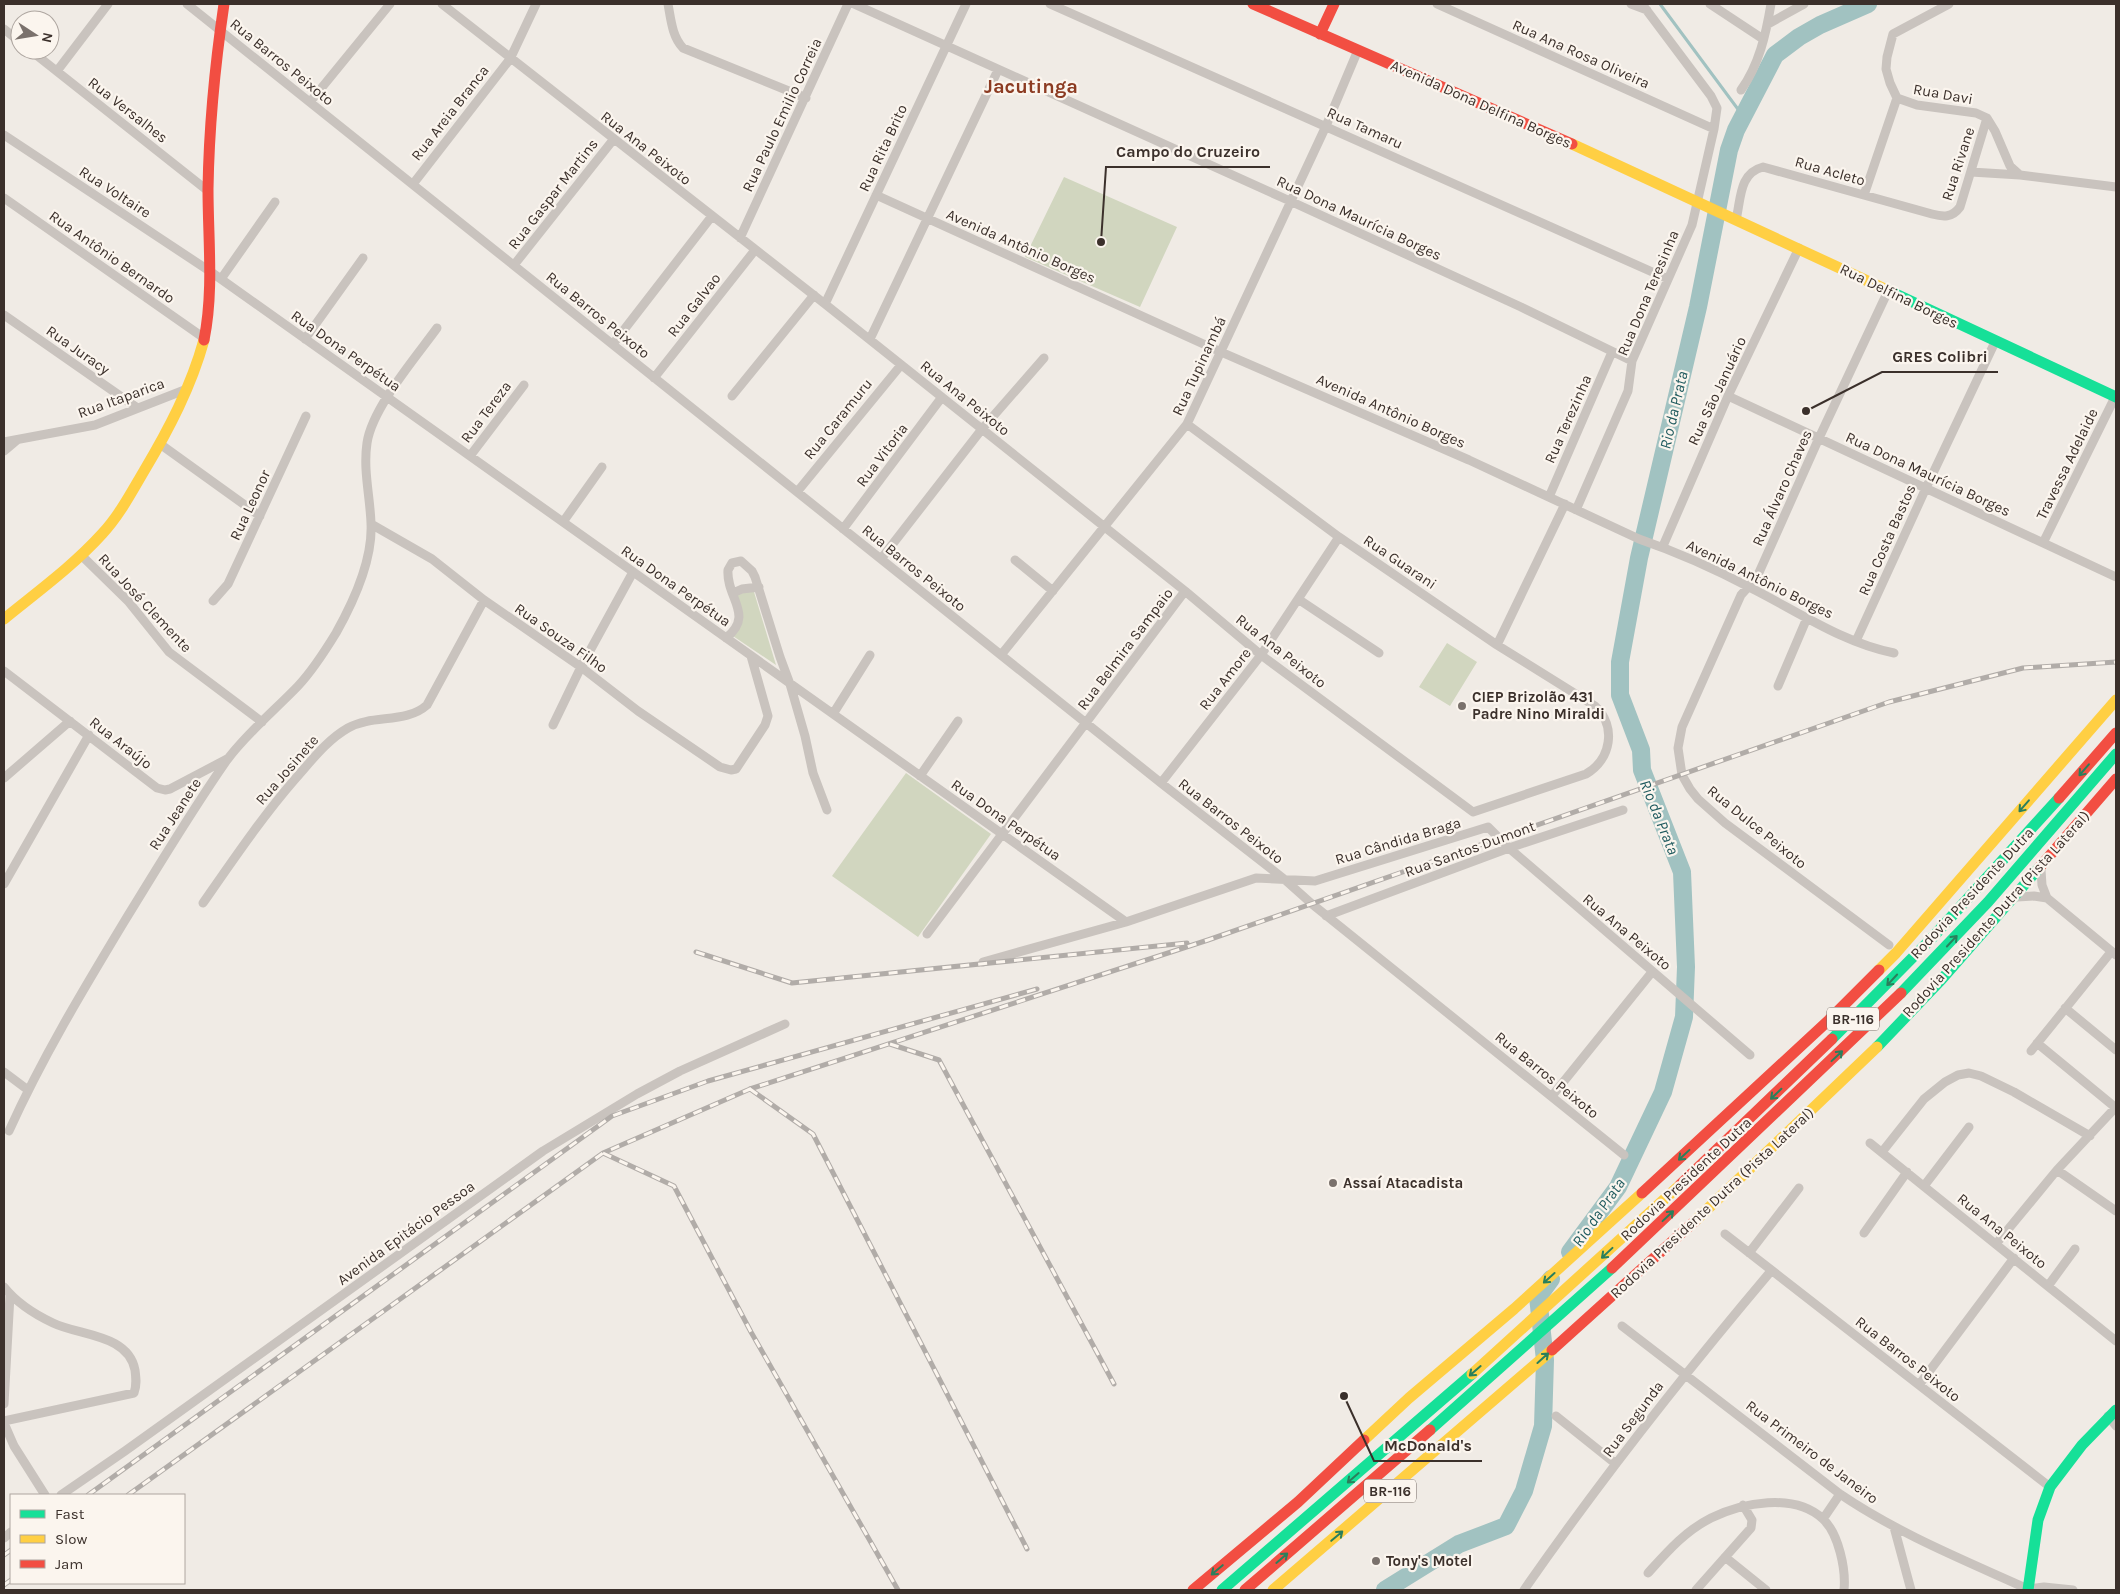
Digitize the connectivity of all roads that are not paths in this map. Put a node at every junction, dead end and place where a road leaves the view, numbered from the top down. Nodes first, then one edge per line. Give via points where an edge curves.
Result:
1 (108, 4) edge
2 (187, 4) edge
3 (224, 4) edge
4 (390, 4) edge
5 (442, 4) edge
6 (536, 4) edge
7 (668, 4) edge
8 (848, 4) edge
9 (854, 4) edge
10 (966, 4) edge
11 (1050, 4) edge
12 (1253, 4) edge
13 (1334, 4) edge
14 (1437, 4) edge
15 (1631, 4) edge
16 (1710, 4) edge
17 (1771, 4) edge
18 (1804, 4) edge
19 (1949, 4) edge
20 (1645, 7) edge
21 (1768, 24) junction
22 (220, 30) junction
23 (1320, 34) junction
24 (1763, 39) junction
25 (946, 46) junction
26 (1358, 50) junction
27 (510, 59) junction
28 (43, 60) edge
29 (998, 70) junction
30 (57, 71) junction
31 (1740, 90) dead end
32 (806, 98) junction
33 (1898, 98) junction
34 (310, 102) junction
35 (1987, 118) junction
36 (1326, 126) junction
37 (1714, 129) junction
38 (4, 135) edge
39 (613, 140) junction
40 (1971, 172) junction
41 (2020, 175) junction
42 (413, 184) junction
43 (2116, 187) edge
44 (208, 191) junction
45 (876, 195) junction
46 (1864, 195) junction
47 (4, 198) edge
48 (1290, 201) junction
49 (275, 202) dead end
50 (1703, 205) junction
51 (1951, 215) joint
52 (712, 216) junction
53 (927, 218) junction
54 (1732, 218) junction
55 (740, 238) junction
56 (1799, 248) junction
57 (755, 250) junction
58 (363, 258) dead end
59 (514, 265) junction
60 (211, 272) junction
61 (221, 279) junction
62 (1668, 279) junction
63 (1888, 291) junction
64 (814, 295) junction
65 (825, 304) junction
66 (4, 315) edge
67 (437, 328) dead end
68 (204, 338) junction
69 (305, 339) junction
70 (870, 339) junction
71 (1995, 342) junction
72 (613, 344) junction
73 (1221, 352) junction
74 (1612, 352) junction
75 (1044, 358) dead end
76 (1632, 361) junction
77 (901, 365) junction
78 (654, 378) junction
79 (524, 385) dead end
80 (187, 389) junction
81 (732, 396) dead end
82 (1728, 396) junction
83 (942, 397) junction
84 (2116, 397) edge
85 (388, 398) junction
86 (136, 407) junction
87 (306, 416) dead end
88 (1188, 424) junction
89 (982, 429) junction
90 (19, 438) junction
91 (1819, 438) junction
92 (4, 442) edge
93 (160, 444) junction
94 (4, 451) edge
95 (470, 456) junction
96 (602, 467) dead end
97 (1926, 488) junction
98 (797, 492) junction
99 (1549, 497) junction
100 (1564, 504) junction
101 (1576, 510) junction
102 (260, 516) junction
103 (563, 522) junction
104 (371, 524) junction
105 (1104, 526) junction
106 (843, 529) junction
107 (1338, 537) junction
108 (2043, 544) junction
109 (1658, 545) junction
110 (80, 554) junction
111 (881, 559) junction
112 (1015, 560) dead end
113 (633, 572) junction
114 (2116, 577) edge
115 (1749, 586) junction
116 (759, 587) junction
117 (1052, 591) junction
118 (1185, 591) junction
119 (733, 593) junction
120 (1298, 599) junction
121 (484, 600) junction
122 (213, 601) dead end
123 (1807, 618) junction
124 (4, 619) edge
125 (726, 638) junction
126 (1856, 641) junction
127 (1497, 645) junction
128 (1379, 652) dead end
129 (1894, 653) dead end
130 (870, 655) dead end
131 (1001, 655) junction
132 (1261, 655) junction
133 (751, 656) junction
134 (581, 667) junction
135 (4, 671) edge
136 (790, 684) junction
137 (1778, 686) dead end
138 (2116, 700) edge
139 (1603, 713) joint
140 (833, 714) junction
141 (70, 721) junction
142 (958, 721) dead end
143 (262, 722) junction
144 (1086, 723) junction
145 (553, 725) dead end
146 (2116, 733) edge
147 (89, 735) junction
148 (2116, 754) edge
149 (2067, 756) junction
150 (229, 757) junction
151 (920, 776) junction
152 (4, 778) edge
153 (2116, 779) edge
154 (1161, 783) junction
155 (827, 810) dead end
156 (1623, 810) dead end
157 (1473, 812) joint
158 (1488, 827) joint
159 (1002, 834) junction
160 (1509, 848) junction
161 (2041, 866) junction
162 (1284, 879) junction
163 (4, 884) edge
164 (2047, 898) junction
165 (2012, 899) junction
166 (203, 902) dead end
167 (1326, 916) junction
168 (1126, 922) junction
169 (927, 934) dead end
170 (1889, 945) junction
171 (2114, 954) edge
172 (983, 962) dead end
173 (1652, 972) junction
174 (1871, 978) junction
175 (2065, 1008) junction
176 (785, 1024) dead end
177 (2037, 1043) junction
178 (2116, 1050) edge
179 (2030, 1051) dead end
180 (1750, 1055) dead end
181 (4, 1072) edge
182 (28, 1090) junction
183 (1552, 1096) junction
184 (2116, 1107) edge
185 (1969, 1127) dead end
186 (9, 1131) dead end
187 (2090, 1136) junction
188 (1870, 1142) dead end
189 (1882, 1152) junction
190 (1624, 1155) dead end
191 (2057, 1170) junction
192 (1907, 1172) junction
193 (1924, 1186) junction
194 (1799, 1188) dead end
195 (2116, 1212) edge
196 (1864, 1233) dead end
197 (1725, 1234) dead end
198 (1996, 1244) junction
199 (2075, 1249) dead end
200 (1749, 1253) junction
201 (2014, 1258) junction
202 (1771, 1270) junction
203 (2048, 1286) junction
204 (4, 1287) edge
205 (10, 1295) junction
206 (1622, 1326) dead end
207 (2116, 1342) edge
208 (1685, 1373) junction
209 (1919, 1385) junction
210 (4, 1404) edge
211 (2112, 1413) edge
212 (1556, 1416) dead end
213 (4, 1422) edge
214 (2116, 1426) edge
215 (1616, 1464) junction
216 (2050, 1487) junction
217 (44, 1494) edge
218 (62, 1494) edge
219 (1840, 1494) junction
220 (1743, 1505) junction
221 (1823, 1518) junction
222 (1894, 1527) junction
223 (1725, 1557) junction
224 (1648, 1573) dead end
225 (2028, 1589) edge
226 (1193, 1590) edge
227 (1222, 1590) edge
228 (1245, 1590) edge
229 (1273, 1590) edge
230 (1524, 1590) edge
231 (1696, 1590) edge
232 (1766, 1590) edge
233 (1844, 1590) edge
234 (1912, 1590) edge
235 (2073, 1590) edge

1 - 30 street
2 - 22 street, Rua Barros Peixoto
3 - 22 main road
4 - 34 street
5 - 27 street, Rua Ana Peixoto
6 - 27 street, Rua Areia Branca
7 - 32 street via 676,42 683,48
8 - 32 street, Rua Paulo Emilio Correia
9 - 25 street, Rua Dona Maurícia Borges
10 - 25 street, Rua Rita Brito
11 - 36 street, Rua Tamaru
12 - 23 main road, Avenida Dona Delfina Borges
13 - 23 main road
14 - 37 street, Rua Ana Rosa Oliveira
15 - 20 street
16 - 24 street
17 - 21 street
18 - 21 street
19 - 33 street, Rua Davi via 1893,34 1886,69
20 - 37 street, Rua Dona Teresinha via 1711,96 1717,108
21 - 24 street
22 - 34 street, Rua Barros Peixoto
22 - 44 main road via 210,125
23 - 26 main road, Avenida Dona Delfina Borges
24 - 31 street via 1751,74
25 - 29 street, Rua Dona Maurícia Borges
25 - 45 street, Rua Rita Brito
26 - 36 street, Rua Tupinambá
26 - 50 main road, Avenida Dona Delfina Borges
27 - 39 street, Rua Ana Peixoto
27 - 42 street, Rua Areia Branca
28 - 30 street, Rua Versalhes
29 - 48 street, Rua Dona Maurícia Borges
29 - 53 street
30 - 44 street, Rua Versalhes
32 - 55 street, Rua Paulo Emilio Correia
33 - 35 street, Rua Davi via 1917,105 1976,113
33 - 46 street
34 - 42 street, Rua Barros Peixoto
35 - 40 street, Rua Rivane
35 - 41 street, Rua Davi via 2010,166
36 - 48 street, Rua Tupinambá
36 - 62 street, Rua Tamaru
37 - 50 street, Rua Dona Teresinha
38 - 60 street, Rua Voltaire
39 - 52 street, Rua Ana Peixoto
39 - 59 street, Rua Gaspar Martins
40 - 41 street
40 - 51 street, Rua Rivane via 1960,207
41 - 43 street
42 - 59 street, Rua Barros Peixoto
44 - 60 main road
45 - 53 street, Avenida Antônio Borges
45 - 65 street, Rua Rita Brito
46 - 51 street, Rua Acleto via 1943,217
46 - 54 street, Rua Acleto via 1763,167 1748,175
47 - 68 street, Rua Antônio Bernardo
48 - 73 street, Rua Tupinambá
48 - 74 street, Rua Dona Maurícia Borges
49 - 61 street
50 - 54 main road, Rua Delfina Borges
50 - 62 street, Rua Dona Teresinha
52 - 55 street, Rua Ana Peixoto
52 - 72 street
53 - 70 street
53 - 73 street, Avenida Antônio Borges
54 - 56 main road, Rua Delfina Borges
55 - 57 street, Rua Ana Peixoto
56 - 63 main road, Rua Delfina Borges
56 - 82 street, Rua Sāo Januário
57 - 64 street, Rua Ana Peixoto
57 - 78 street, Rua Galvao
58 - 69 street
59 - 72 street, Rua Barros Peixoto
60 - 61 street, Rua Dona Perpétua
60 - 68 main road
61 - 69 street, Rua Dona Perpétua
62 - 76 street, Rua Dona Teresinha
63 - 71 main road, Rua Delfina Borges
63 - 91 street, Rua Álvaro Chaves
64 - 65 street, Rua Ana Peixoto
64 - 81 street
65 - 70 street, Rua Ana Peixoto
66 - 86 street, Rua Juracy
67 - 85 street, Rua Jeanete
68 - 80 main road
69 - 85 street, Rua Dona Perpétua
70 - 77 street, Rua Ana Peixoto
71 - 84 main road, Rua Delfina Borges
71 - 97 street, Rua Costa Bastos
72 - 78 street, Rua Barros Peixoto
73 - 88 street, Rua Tupinambá
73 - 99 street, Avenida Antônio Borges
74 - 76 street, Rua Dona Maurícia Borges
74 - 99 street, Rua Terezinha
75 - 89 street
76 - 101 street, Rua Dona Teresinha via 1628,391
77 - 83 street, Rua Ana Peixoto
77 - 98 street, Rua Caramuru
78 - 98 street, Rua Barros Peixoto
79 - 95 street, Rua Tereza
80 - 86 street, Rua Itaparica
80 - 93 main road
82 - 91 street, Rua Dona Maurícia Borges
82 - 109 street, Rua Sāo Januário
83 - 89 street, Rua Ana Peixoto
83 - 106 street, Rua Vitoria
84 - 108 street, Travessa Adelaide
85 - 95 street, Rua Dona Perpétua
85 - 104 street, Rua Jeanete via 367,442
86 - 90 street, Rua Itaparica via 95,425
87 - 102 street, Rua Leonor
88 - 105 street, Rua Tupinambá
88 - 107 street, Rua Guarani
89 - 105 street, Rua Ana Peixoto
89 - 111 street
90 - 92 street, Rua Itaparica
90 - 94 street
91 - 97 street, Rua Dona Maurícia Borges
91 - 115 street, Rua Álvaro Chaves via 1757,577
93 - 102 street
93 - 110 main road via 120,512
95 - 103 street, Rua Dona Perpétua
96 - 103 street
97 - 108 street, Rua Dona Maurícia Borges
97 - 126 street, Rua Costa Bastos
98 - 106 street, Rua Barros Peixoto
99 - 100 street, Avenida Antônio Borges
100 - 101 street, Avenida Antônio Borges
100 - 127 street
101 - 109 street, Avenida Antônio Borges
102 - 122 street, Rua Leonor via 228,584
103 - 113 street, Rua Dona Perpétua
104 - 121 street, Rua Souza Filho via 432,559
104 - 143 street, Rua Jeanete via 362,577 337,632 300,684
105 - 117 street, Rua Tupinambá
105 - 118 street, Rua Ana Peixoto
106 - 111 street, Rua Barros Peixoto
107 - 120 street, Rua Amore
107 - 127 street, Rua Guarani
108 - 114 street, Rua Dona Maurícia Borges
109 - 115 street, Avenida Antônio Borges
110 - 124 main road
110 - 143 street, Rua José Clemente via 128,601 169,652
111 - 131 street, Rua Barros Peixoto
112 - 117 street
113 - 125 street, Rua Dona Perpétua
113 - 134 street
115 - 123 street, Avenida Antônio Borges
115 - 170 street, Rua Dulce Peixoto via 1679,734 1679,755 1685,781 1725,823
116 - 119 street
116 - 119 street via 752,571 741,561 736,561 728,570
116 - 136 street
117 - 131 street, Rua Tupinambá
118 - 132 street, Rua Ana Peixoto
118 - 144 street, Rua Belmira Sampaio
119 - 125 street via 739,622 735,631
120 - 128 street
120 - 132 street, Rua Amore
121 - 134 street, Rua Souza Filho
121 - 166 street, Rua Josinete via 428,705 414,714 369,720 349,727 324,746 254,830
123 - 126 street, Avenida Antônio Borges
123 - 137 street
125 - 133 street, Rua Dona Perpétua
126 - 129 street, Avenida Antônio Borges
127 - 139 street, Rua Guarani
130 - 140 street
131 - 144 street, Rua Barros Peixoto
132 - 154 street, Rua Amore
132 - 157 street, Rua Ana Peixoto
133 - 134 street, Rua Souza Filho via 768,716 736,770 720,767 683,743
133 - 136 street, Rua Dona Perpétua
134 - 145 street
135 - 141 street, Rua Araújo
136 - 140 street, Rua Dona Perpétua
136 - 155 street via 812,773
138 - 149 main road, BR-116
139 - 157 street, Rua Cândida Braga via 1609,739 1601,763 1593,770
140 - 151 street, Rua Dona Perpétua
141 - 147 street, Rua Araújo
141 - 152 street
142 - 151 street
143 - 150 street, Rua Jeanete
144 - 154 street, Rua Barros Peixoto
144 - 159 street, Rua Belmira Sampaio
146 -> 227 main road, Rodovia Presidente Dutra / BR-116 via 2056,803 1868,1005 1571,1287
147 - 150 street, Rua Araújo via 165,790
147 - 163 street
228 -> 148 main road, Rodovia Presidente Dutra / BR-116 via 1582,1297 1884,1012 1988,902
149 - 170 main road via 2023,792
149 -> 174 main road, BR-116
150 - 182 street, Rua Jeanete via 161,860
151 - 159 street, Rua Dona Perpétua
153 - 161 main road, Rodovia Presidente Dutra (Pista Lateral) / BR-116
154 - 162 street, Rua Barros Peixoto
156 - 160 street, Rua Santos Dumont
158 - 160 street, Rua Ana Peixoto
158 - 162 street, Rua Cândida Braga via 1315,881
159 - 168 street, Rua Dona Perpétua
159 - 169 street, Rua Belmira Sampaio
160 - 167 street, Rua Santos Dumont
160 - 173 street, Rua Ana Peixoto
161 - 164 street via 2042,885
161 - 165 main road, Rodovia Presidente Dutra (Pista Lateral) / BR-116
162 - 167 street, Rua Barros Peixoto
162 - 168 street via 1256,878
164 - 165 street
164 - 171 street
229 -> 165 main road, Rodovia Presidente Dutra (Pista Lateral) / BR-116 via 1507,1391 1711,1208 1882,1041
167 - 183 street, Rua Barros Peixoto
168 - 172 street
170 - 174 main road
171 - 175 street
173 - 180 street, Rua Ana Peixoto
173 - 183 street
174 -> 226 main road, BR-116 via 1514,1309 1409,1398 1298,1502
175 - 177 street
175 - 178 street
176 - 218 street, Avenida Epitácio Pessoa via 680,1071 543,1151
177 - 179 street
177 - 184 street
181 - 182 street
182 - 186 street, Rua Jeanete
183 - 190 street, Rua Barros Peixoto
184 - 187 street
185 - 193 street
187 - 189 street via 2014,1092 1969,1073 1945,1082 1924,1099
187 - 191 street
188 - 189 street, Rua Ana Peixoto
189 - 192 street, Rua Ana Peixoto
191 - 195 street
191 - 198 street
192 - 193 street, Rua Ana Peixoto
192 - 196 street
193 - 198 street, Rua Ana Peixoto
194 - 200 street
197 - 200 street, Rua Barros Peixoto
198 - 201 street, Rua Ana Peixoto
199 - 203 street
200 - 202 street, Rua Barros Peixoto
201 - 203 street, Rua Ana Peixoto
201 - 209 street
202 - 208 street, Rua Segunda
202 - 209 street, Rua Barros Peixoto
203 - 207 street, Rua Ana Peixoto
204 - 205 street
205 - 210 street
205 - 213 street via 53,1323 108,1340 128,1353 136,1379 134,1393
206 - 208 street, Rua Primeiro de Janeiro
208 - 215 street, Rua Segunda
208 - 219 street, Rua Primeiro de Janeiro
209 - 216 street, Rua Barros Peixoto
211 - 214 street
211 - 216 main road
212 - 215 street
213 - 217 street via 14,1446
215 - 230 street, Rua Segunda
216 - 225 main road via 2038,1520
219 - 221 street
219 - 222 street, Rua Primeiro de Janeiro
220 - 221 street via 1775,1502 1809,1510
220 - 223 street via 1752,1524
220 - 224 street via 1694,1528
221 - 233 street via 1839,1548
222 - 225 street, Rua Primeiro de Janeiro
222 - 234 street
223 - 231 street
223 - 232 street
225 - 235 street

